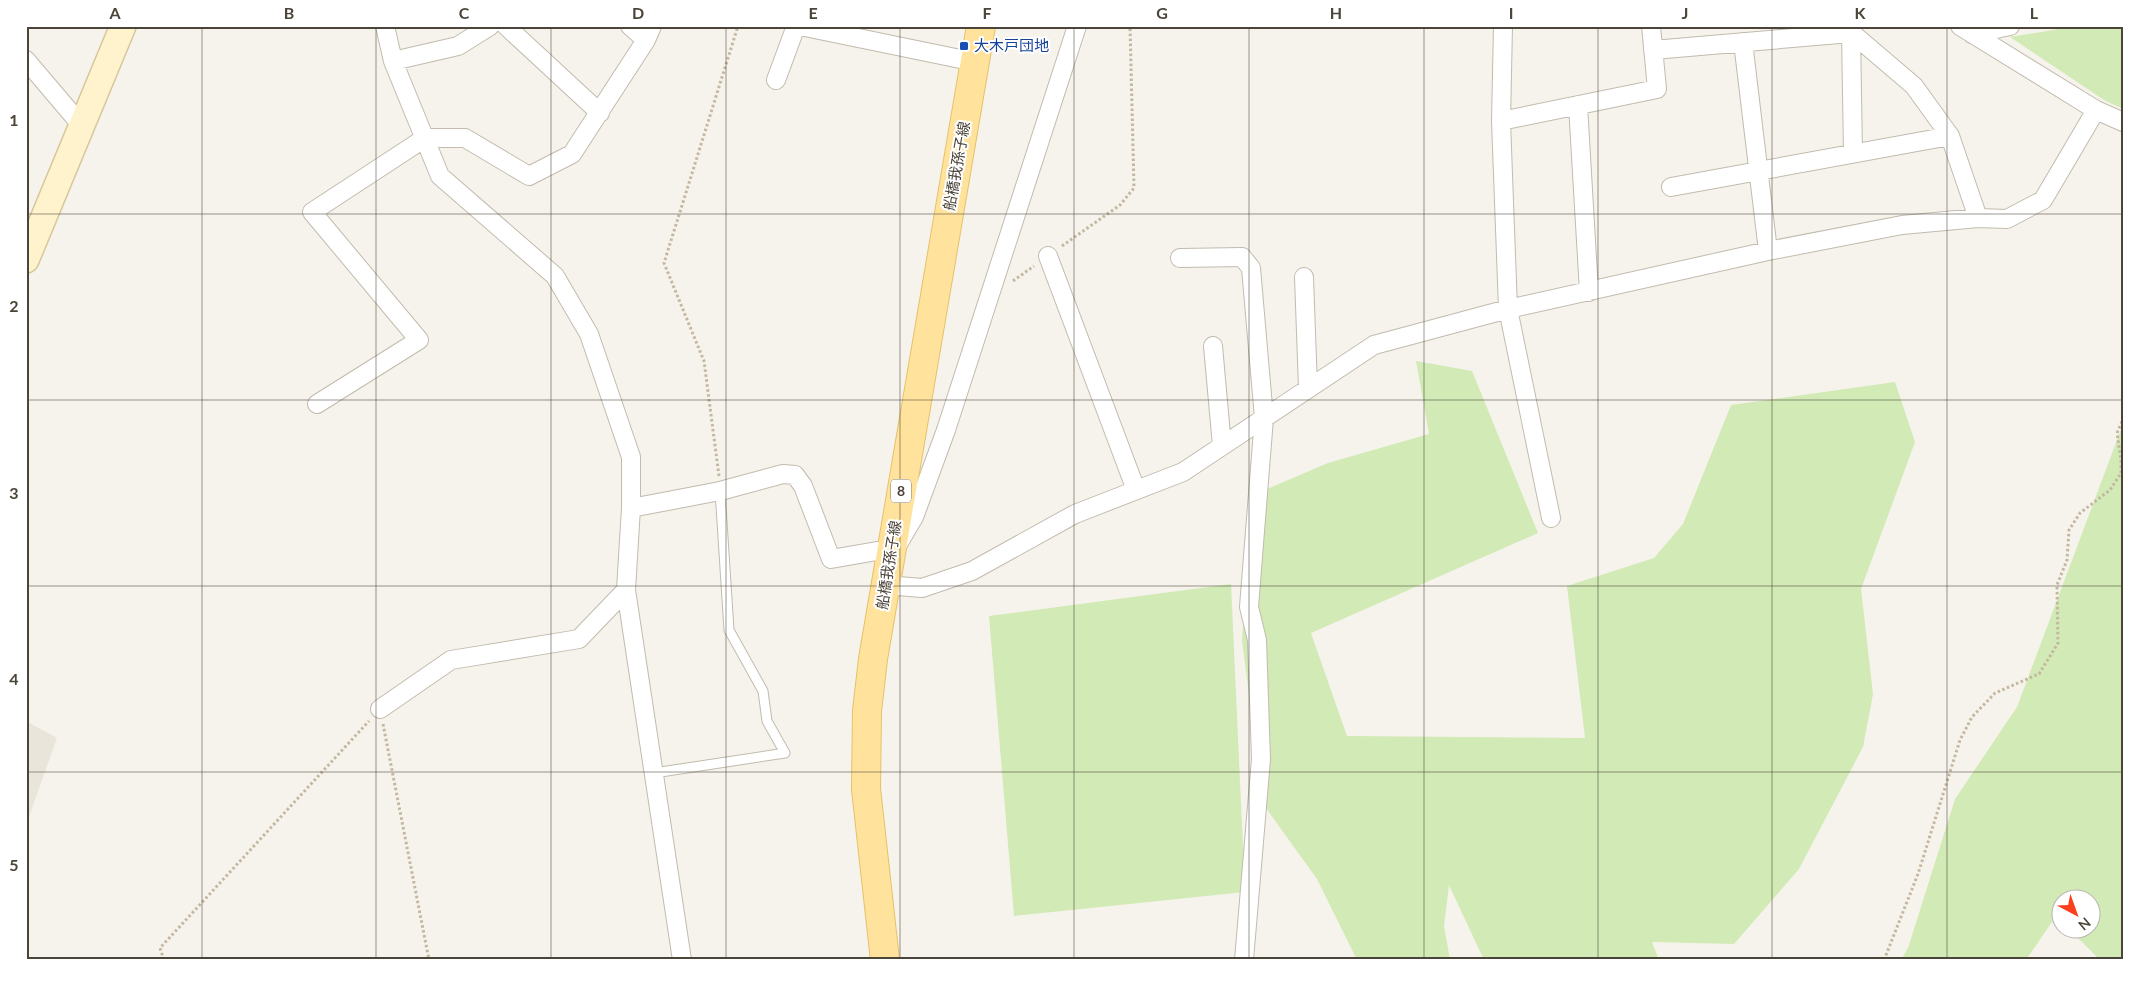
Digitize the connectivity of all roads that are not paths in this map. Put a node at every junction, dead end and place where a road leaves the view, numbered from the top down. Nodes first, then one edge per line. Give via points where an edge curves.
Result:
1 (122, 26) edge
2 (385, 26) edge
3 (490, 26) edge
4 (506, 26) edge
5 (630, 26) edge
6 (798, 26) edge
7 (981, 26) edge
8 (1077, 26) edge
9 (1503, 26) edge
10 (1651, 26) edge
11 (2010, 26) edge
12 (1847, 29) edge
13 (1966, 30) edge
14 (649, 33) edge
15 (1743, 42) junction
16 (1653, 50) junction
17 (26, 60) edge
18 (393, 61) junction
19 (975, 62) junction
20 (776, 80) dead end
21 (1578, 105) junction
22 (2096, 110) junction
23 (600, 113) junction
24 (1501, 121) junction
25 (2123, 122) edge
26 (82, 126) junction
27 (1950, 136) junction
28 (425, 138) junction
29 (1853, 154) junction
30 (1757, 171) junction
31 (1671, 187) dead end
32 (1978, 218) junction
33 (1768, 251) junction
34 (1048, 256) road end
35 (1180, 258) dead end
36 (26, 260) edge
37 (1304, 277) dead end
38 (1589, 292) junction
39 (1508, 309) junction
40 (1213, 346) dead end
41 (1308, 388) junction
42 (317, 404) dead end
43 (1264, 418) junction
44 (1222, 446) junction
45 (720, 490) junction
46 (1136, 490) junction
47 (630, 508) junction
48 (1551, 518) dead end
49 (890, 556) junction
50 (886, 585) junction
51 (626, 590) junction
52 (380, 709) road end
53 (654, 773) junction
54 (682, 960) edge
55 (885, 960) edge
56 (1244, 960) edge

1 - 26 street
2 - 18 street
3 - 18 street via 458,46
4 - 23 street
5 - 14 street
6 - 19 street
6 - 20 street
7 - 19 main road, 船橋我孫子線 / 8
8 - 49 street via 946,430 914,517
9 - 24 street
10 - 16 street
11 - 13 street
12 - 15 street
12 - 27 street via 1914,86
12 - 29 street
13 - 22 street
14 - 23 street
15 - 16 street
15 - 30 street
16 - 21 street via 1657,89
17 - 26 street
18 - 28 street
19 - 49 main road, 船橋我孫子線 / 8
21 - 24 street
21 - 38 street
22 - 25 street
22 - 32 street via 2043,200 2007,219
23 - 28 street via 572,154 529,176 465,138
24 - 39 street
26 - 36 street
27 - 29 street
27 - 32 street
28 - 42 street via 312,212 419,340
28 - 47 street via 440,176 554,276 589,334 631,457
29 - 30 street
30 - 31 street
30 - 33 street
32 - 33 street via 1902,225
33 - 38 street
34 - 46 street
35 - 43 street via 1242,257 1251,268
37 - 41 street
38 - 39 street
39 - 41 street via 1374,345
39 - 48 street
40 - 44 street
41 - 43 street
43 - 44 street
43 - 56 street via 1249,607 1257,640 1261,759
44 - 46 street via 1184,472
45 - 47 street
45 - 49 street via 783,474 794,475 804,486 832,559 877,551
45 - 53 lane via 729,630 763,691 767,721 785,753
46 - 50 street via 1075,514 972,571 922,588
47 - 51 street
49 - 50 main road, 船橋我孫子線 / 8
50 - 55 main road, 船橋我孫子線 / 8 via 867,711 866,789
51 - 52 street via 579,639 451,660
51 - 53 street
53 - 54 street

